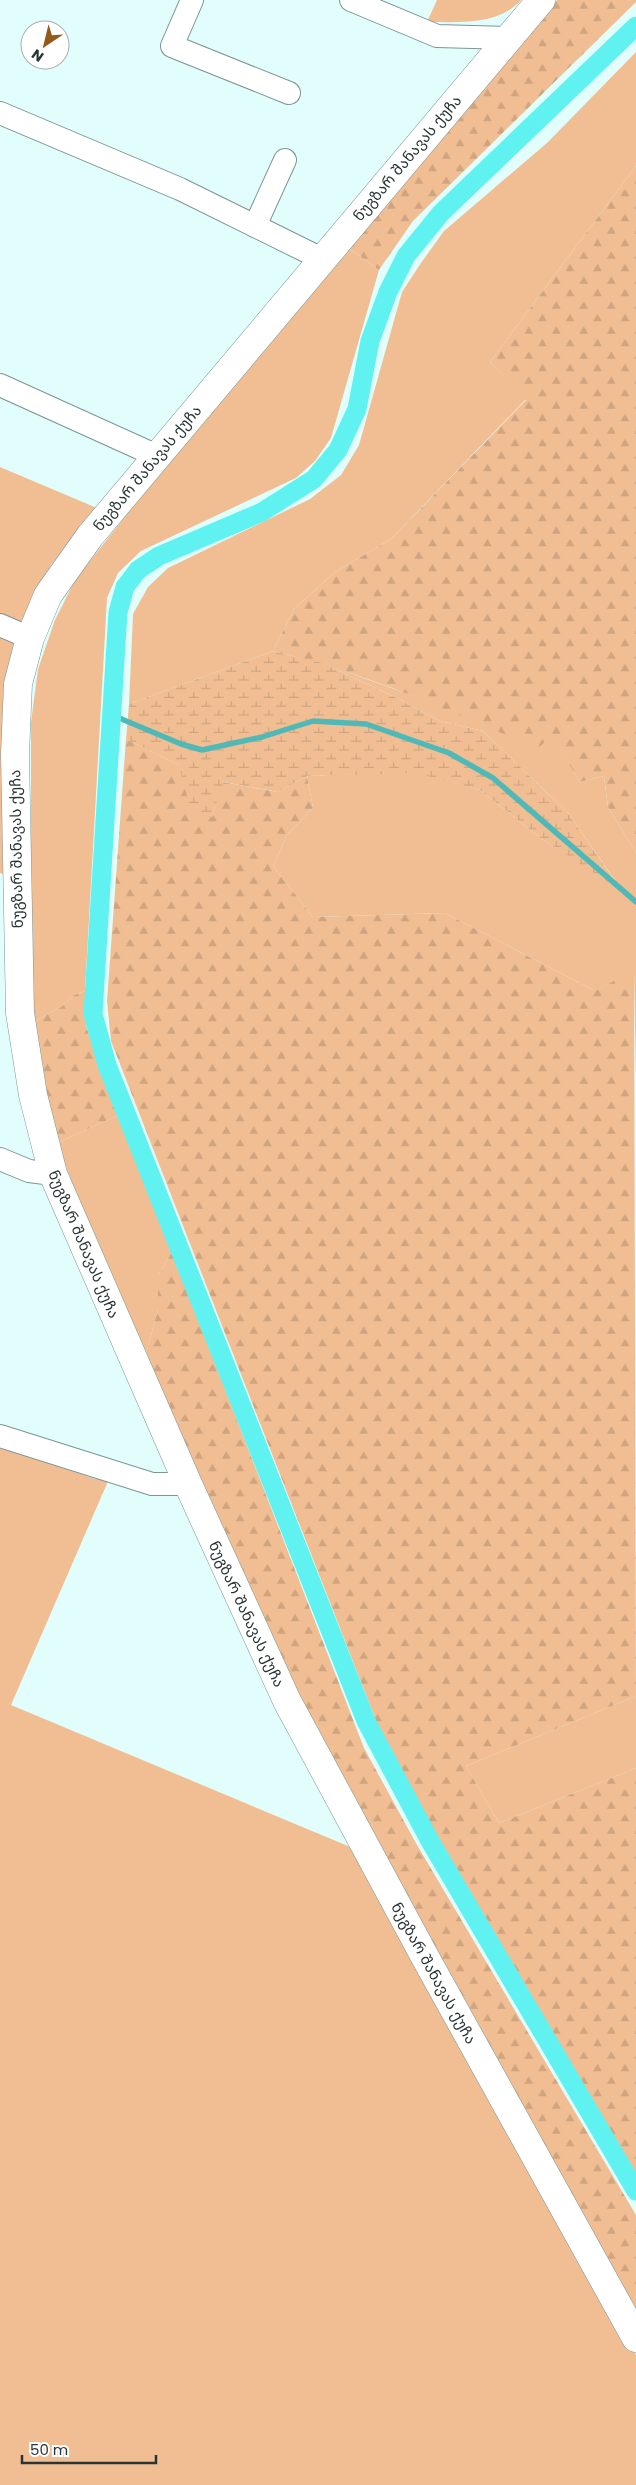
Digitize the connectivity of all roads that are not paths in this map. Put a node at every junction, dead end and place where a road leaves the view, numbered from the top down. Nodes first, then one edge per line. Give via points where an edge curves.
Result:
1 (192, 0) edge
2 (351, 0) edge
3 (541, 0) edge
4 (508, 38) junction
5 (289, 93) dead end
6 (0, 113) edge
7 (285, 160) dead end
8 (255, 226) junction
9 (322, 259) junction
10 (0, 385) edge
11 (157, 456) junction
12 (0, 625) edge
13 (30, 638) junction
14 (8, 884) edge
15 (0, 1159) edge
16 (53, 1174) junction
17 (0, 1436) edge
18 (188, 1484) junction
19 (636, 2338) edge

1 - 5 street via 172,46
2 - 4 street via 437,36
3 - 4 main road, ნუგზარ შანავას ქუჩა
4 - 9 main road, ნუგზარ შანავას ქუჩა
6 - 8 street via 180,189
7 - 8 street
8 - 9 street
9 - 11 main road, ნუგზარ შანავას ქუჩა
10 - 11 street
11 - 13 main road, ნუგზარ შანავას ქუჩა via 68,565 48,595
12 - 13 street
13 - 14 main road, ნუგზარ შანავას ქუჩა via 18,684
14 - 16 main road, ნუგზარ შანავას ქუჩა via 20,1013 33,1095
15 - 16 street via 29,1171
16 - 18 main road, ნუგზარ შანავას ქუჩა
17 - 18 street via 152,1484
18 - 19 main road, ნუგზარ შანავას ქუჩა via 287,1701

